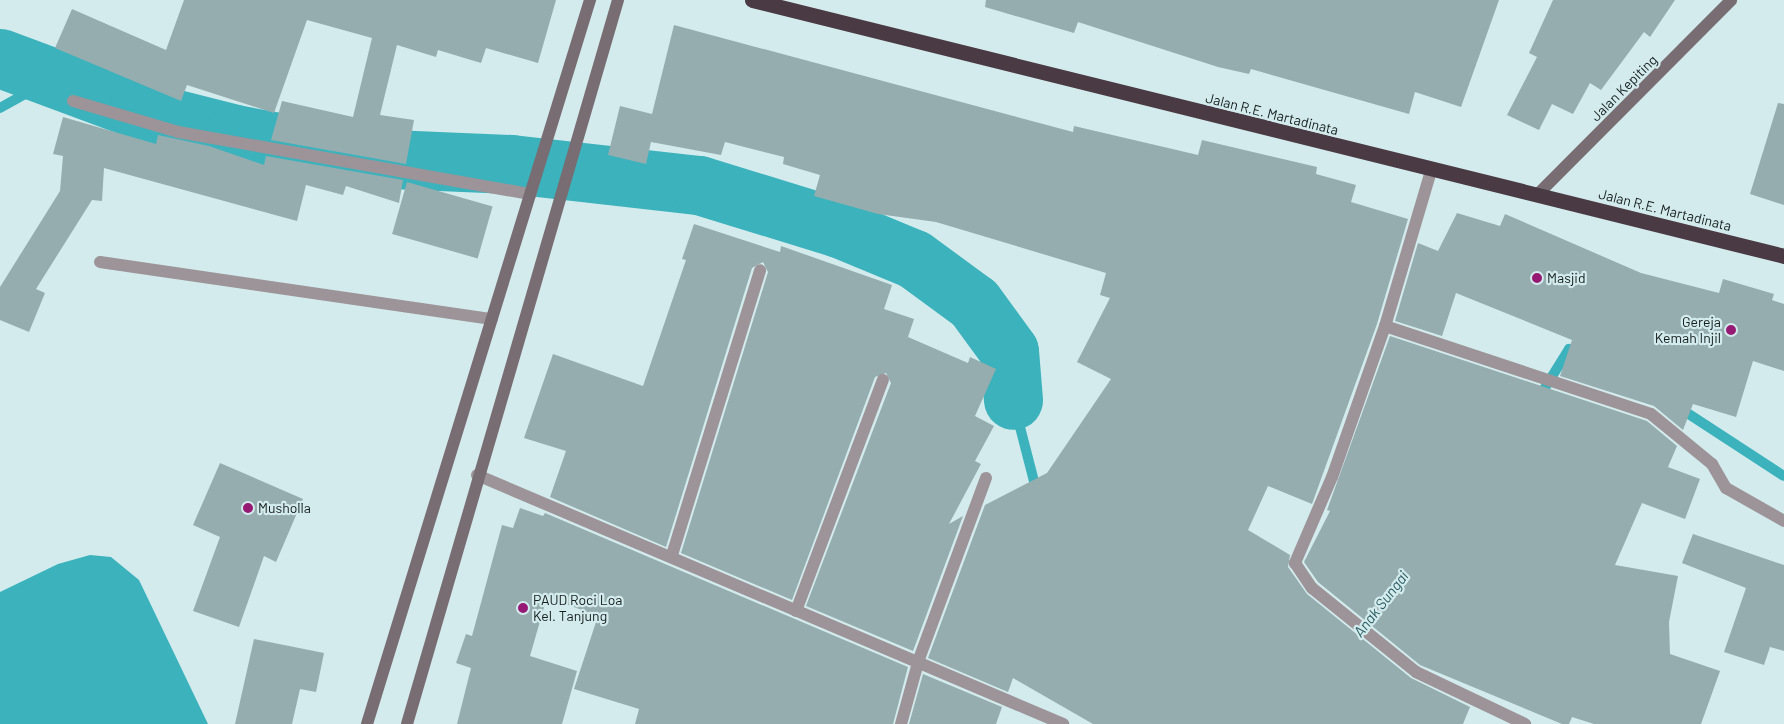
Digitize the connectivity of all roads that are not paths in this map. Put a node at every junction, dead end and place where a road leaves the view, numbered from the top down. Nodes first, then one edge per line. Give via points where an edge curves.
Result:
1 (590, 0) edge
2 (618, 0) edge
3 (752, 0) edge
4 (1731, 0) edge
5 (73, 100) dead end
6 (1431, 171) junction
7 (532, 189) junction
8 (1538, 195) junction
9 (1784, 256) edge
10 (100, 262) dead end
11 (760, 270) dead end
12 (492, 319) junction
13 (1385, 326) junction
14 (884, 380) dead end
15 (477, 475) junction
16 (986, 478) dead end
17 (1784, 521) edge
18 (672, 555) junction
19 (796, 611) junction
20 (918, 659) junction
21 (367, 724) edge
22 (408, 724) edge
23 (901, 724) edge
24 (1063, 724) edge
25 (1525, 724) edge

1 - 7 street
2 - 15 street via 565,193
3 - 6 highway, Jalan R.E. Martadinata
4 - 8 street, Jalan Kepiting
5 - 7 street via 178,132
6 - 8 highway, Jalan R.E. Martadinata
6 - 13 street
7 - 12 street
8 - 9 highway, Jalan R.E. Martadinata
10 - 12 street
11 - 18 street
12 - 21 street
13 - 17 street via 1651,414 1712,464 1726,488
13 - 25 street via 1332,477 1295,563 1312,588 1416,672
14 - 19 street
15 - 18 street
15 - 22 street
16 - 20 street
18 - 19 street
19 - 20 street
20 - 23 street
20 - 24 street

